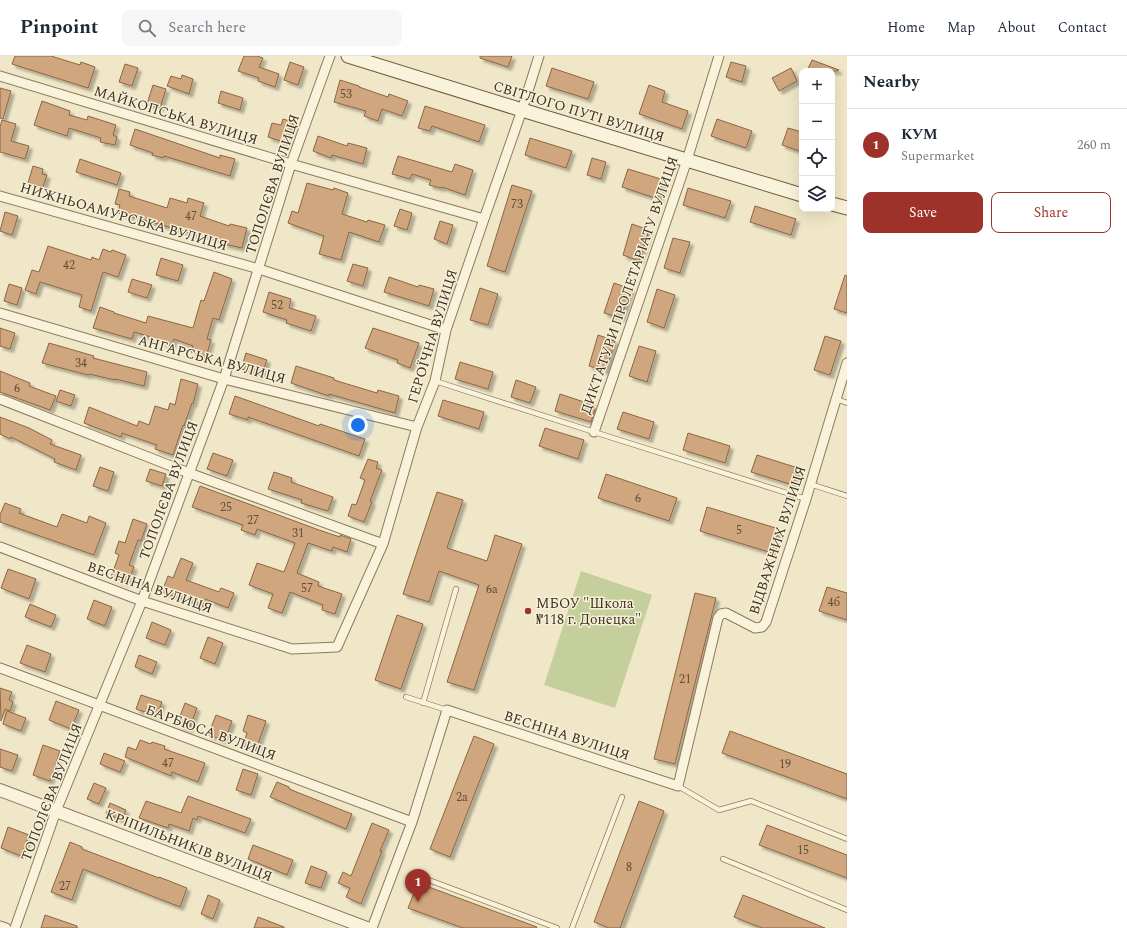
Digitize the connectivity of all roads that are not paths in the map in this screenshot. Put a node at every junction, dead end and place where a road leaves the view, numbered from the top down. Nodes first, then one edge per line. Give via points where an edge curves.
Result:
1 (330, 56) edge
2 (348, 56) edge
3 (540, 56) edge
4 (719, 56) edge
5 (0, 76) edge
6 (522, 110) junction
7 (687, 160) junction
8 (291, 164) junction
9 (799, 193) edge
10 (0, 196) edge
11 (835, 205) edge
12 (847, 208) edge
13 (484, 219) junction
14 (259, 269) junction
15 (0, 313) edge
16 (446, 330) junction
17 (847, 363) edge
18 (224, 379) junction
19 (435, 381) junction
20 (0, 399) edge
21 (836, 400) junction
22 (847, 403) edge
23 (417, 427) junction
24 (594, 432) junction
25 (189, 473) junction
26 (810, 484) junction
27 (847, 496) edge
28 (806, 499) junction
29 (383, 544) junction
30 (0, 547) edge
31 (456, 589) dead end
32 (142, 601) junction
33 (292, 649) joint
34 (0, 668) edge
35 (406, 697) dead end
36 (422, 703) junction
37 (100, 706) junction
38 (447, 710) junction
39 (678, 786) junction
40 (0, 790) edge
41 (622, 796) dead end
42 (56, 812) junction
43 (412, 822) junction
44 (847, 839) edge
45 (723, 859) dead end
46 (418, 876) dead end
47 (847, 910) edge
48 (0, 926) edge
49 (6, 928) edge
50 (15, 928) edge
51 (367, 928) edge
52 (372, 928) edge
53 (557, 928) edge
54 (572, 928) edge

1 - 8 street, ТОПОЛЄВА ВУЛИЦЯ
2 - 6 main road, СВІТЛОГО ПУТІ ВУЛИЦЯ
3 - 6 street, ГЕРОЇЧНА ВУЛИЦЯ
4 - 7 street, ДИКТАТУРИ ПРОЛЕТАРІАТУ ВУЛИЦЯ
5 - 8 street, МАЙКОПСЬКА ВУЛИЦЯ
6 - 7 main road, СВІТЛОГО ПУТІ ВУЛИЦЯ
6 - 13 street, ГЕРОЇЧНА ВУЛИЦЯ
7 - 9 main road, СВІТЛОГО ПУТІ ВУЛИЦЯ
7 - 24 street, ДИКТАТУРИ ПРОЛЕТАРІАТУ ВУЛИЦЯ
8 - 13 street, МАЙКОПСЬКА ВУЛИЦЯ
8 - 14 street, ТОПОЛЄВА ВУЛИЦЯ
10 - 14 street, НИЖНЬОАМУРСЬКА ВУЛИЦЯ
11 - 12 main road
13 - 16 street, ГЕРОЇЧНА ВУЛИЦЯ
14 - 16 street, НИЖНЬОАМУРСЬКА ВУЛИЦЯ
14 - 18 street, ТОПОЛЄВА ВУЛИЦЯ
15 - 18 street, АНГАРСЬКА ВУЛИЦЯ
16 - 19 street, ГЕРОЇЧНА ВУЛИЦЯ
17 - 21 street, ВІДВАЖНИХ ВУЛИЦЯ
18 - 23 street, АНГАРСЬКА ВУЛИЦЯ
18 - 25 street, ТОПОЛЄВА ВУЛИЦЯ
19 - 23 street, ГЕРОЇЧНА ВУЛИЦЯ
19 - 24 lane
20 - 25 street
21 - 22 lane
21 - 26 street, ВІДВАЖНИХ ВУЛИЦЯ
23 - 29 street, ГЕРОЇЧНА ВУЛИЦЯ
24 - 28 lane
25 - 29 street
25 - 32 street, ТОПОЛЄВА ВУЛИЦЯ
26 - 27 lane
26 - 28 street, ВІДВАЖНИХ ВУЛИЦЯ
28 - 39 street, ВІДВАЖНИХ ВУЛИЦЯ via 766,622 762,627 755,628 726,613 718,618
29 - 33 street, ГЕРОЇЧНА ВУЛИЦЯ via 337,647
30 - 32 street, ВЕСНІНА ВУЛИЦЯ
31 - 36 lane
32 - 33 street, ВЕСНІНА ВУЛИЦЯ
32 - 37 street, ТОПОЛЄВА ВУЛИЦЯ
34 - 37 street, БАРБЮСА ВУЛИЦЯ
35 - 36 lane
36 - 38 lane
37 - 42 street, ТОПОЛЄВА ВУЛИЦЯ
37 - 43 street, БАРБЮСА ВУЛИЦЯ
38 - 39 street, ВЕСНІНА ВУЛИЦЯ
38 - 43 street
39 - 44 lane via 719,810 751,801
40 - 42 street, КРІПИЛЬНИКІВ ВУЛИЦЯ
41 - 54 lane
42 - 50 street, ТОПОЛЄВА ВУЛИЦЯ
42 - 51 street, КРІПИЛЬНИКІВ ВУЛИЦЯ
43 - 52 street
45 - 47 lane
46 - 53 lane
48 - 49 street

